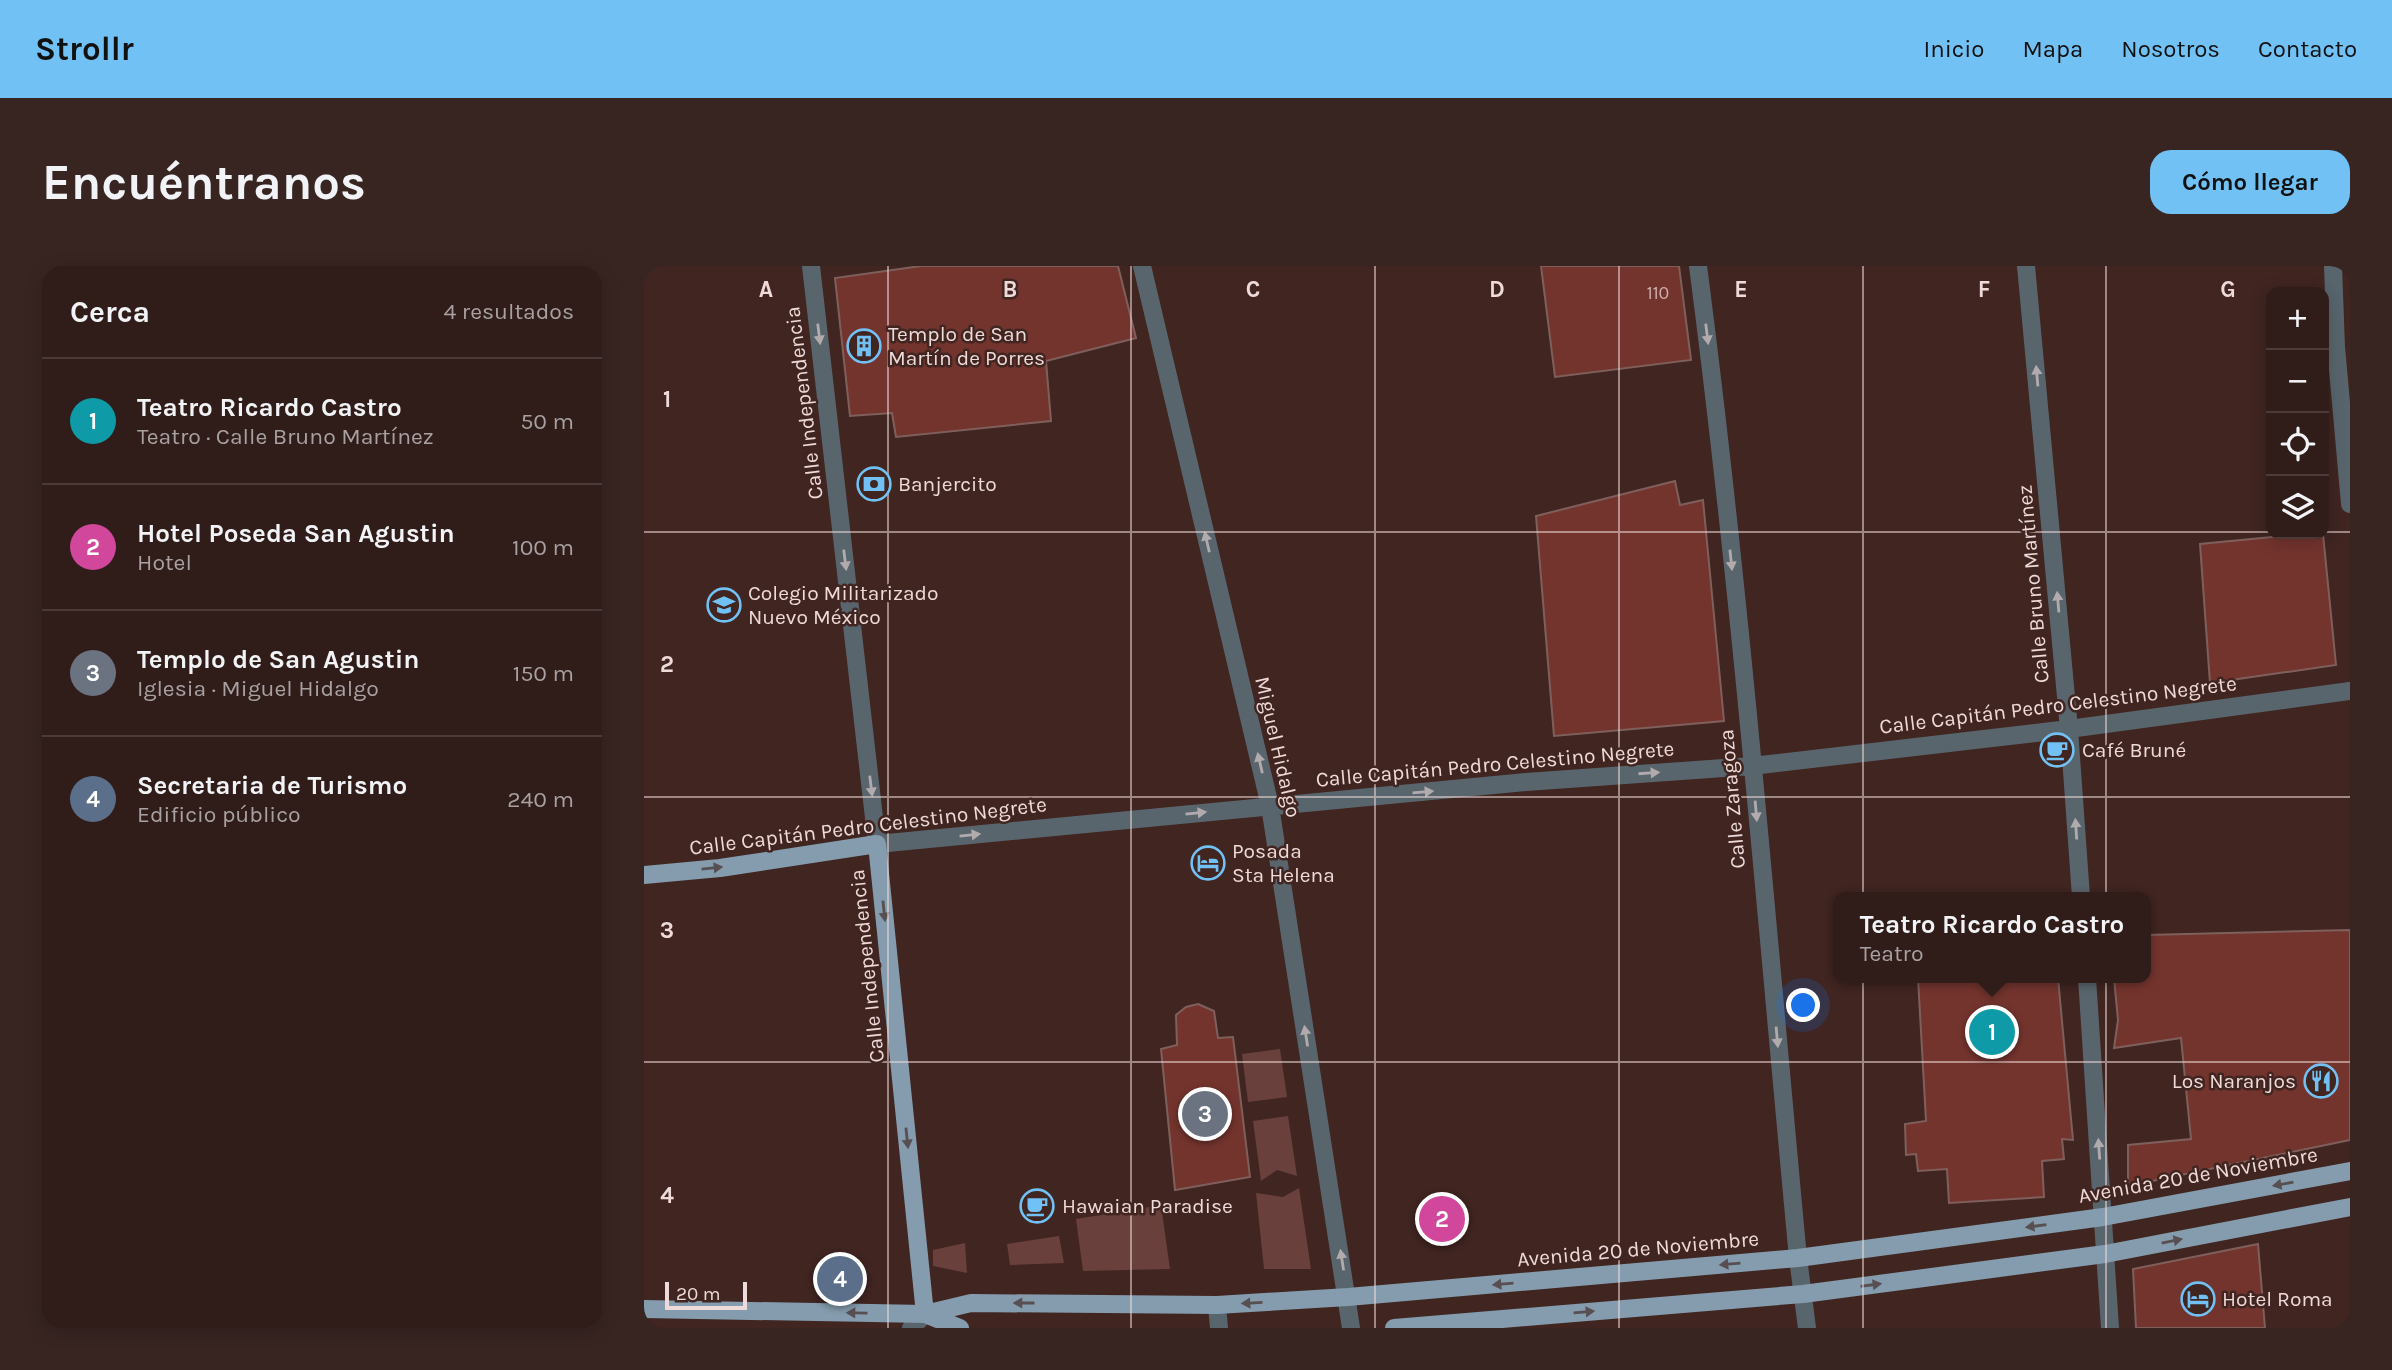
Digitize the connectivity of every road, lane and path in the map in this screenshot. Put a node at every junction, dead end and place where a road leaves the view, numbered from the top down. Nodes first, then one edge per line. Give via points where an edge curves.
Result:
1 (811, 266) edge
2 (1142, 266) edge
3 (1698, 266) edge
4 (2026, 266) edge
5 (2333, 266) edge
6 (2350, 504) edge
7 (2350, 691) edge
8 (2069, 729) junction
9 (1752, 766) junction
10 (1270, 806) junction
11 (877, 844) junction
12 (644, 875) edge
13 (2081, 892) edge
14 (2087, 983) edge
15 (2350, 1171) edge
16 (2350, 1207) edge
17 (2104, 1217) junction
18 (2105, 1254) junction
19 (1798, 1258) junction
20 (1803, 1294) junction
21 (1348, 1297) junction
22 (1217, 1305) junction
23 (644, 1309) edge
24 (926, 1321) edge
25 (911, 1328) edge
26 (960, 1328) edge
27 (1219, 1328) edge
28 (1352, 1328) edge
29 (1394, 1328) edge
30 (1807, 1328) edge
31 (2109, 1328) edge

1 -> 11 street, Calle Independencia
10 -> 2 street, Miguel Hidalgo
3 -> 9 street, Calle Zaragoza
8 -> 4 street, Calle Bruno Martínez
5 - 6 street
7 - 8 street, Calle Capitán Pedro Celestino Negrete
8 - 9 street, Calle Capitán Pedro Celestino Negrete
13 -> 8 street, Calle Bruno Martínez
10 -> 9 street, Calle Capitán Pedro Celestino Negrete
9 -> 19 street, Calle Zaragoza
11 -> 10 street, Calle Capitán Pedro Celestino Negrete
21 -> 10 street, Miguel Hidalgo
12 -> 11 main road, Calle Capitán Pedro Celestino Negrete
11 -> 24 main road, Calle Independencia
17 -> 14 street
15 -> 17 main road, Avenida 20 de Noviembre
18 -> 16 main road
17 - 18 street
17 -> 19 main road, Avenida 20 de Noviembre
20 -> 18 main road
18 - 31 street
19 - 20 street, Calle Zaragoza
19 -> 21 main road, Avenida 20 de Noviembre
29 -> 20 main road
20 - 30 street, Calle Zaragoza
21 -> 22 main road, Avenida 20 de Noviembre
21 - 28 street, Miguel Hidalgo
22 -> 24 main road, Avenida 20 de Noviembre via 971,1303
22 - 27 street
24 -> 23 main road, Avenida 20 de Noviembre
24 - 25 street
24 - 26 main road, Avenida 20 de Noviembre

